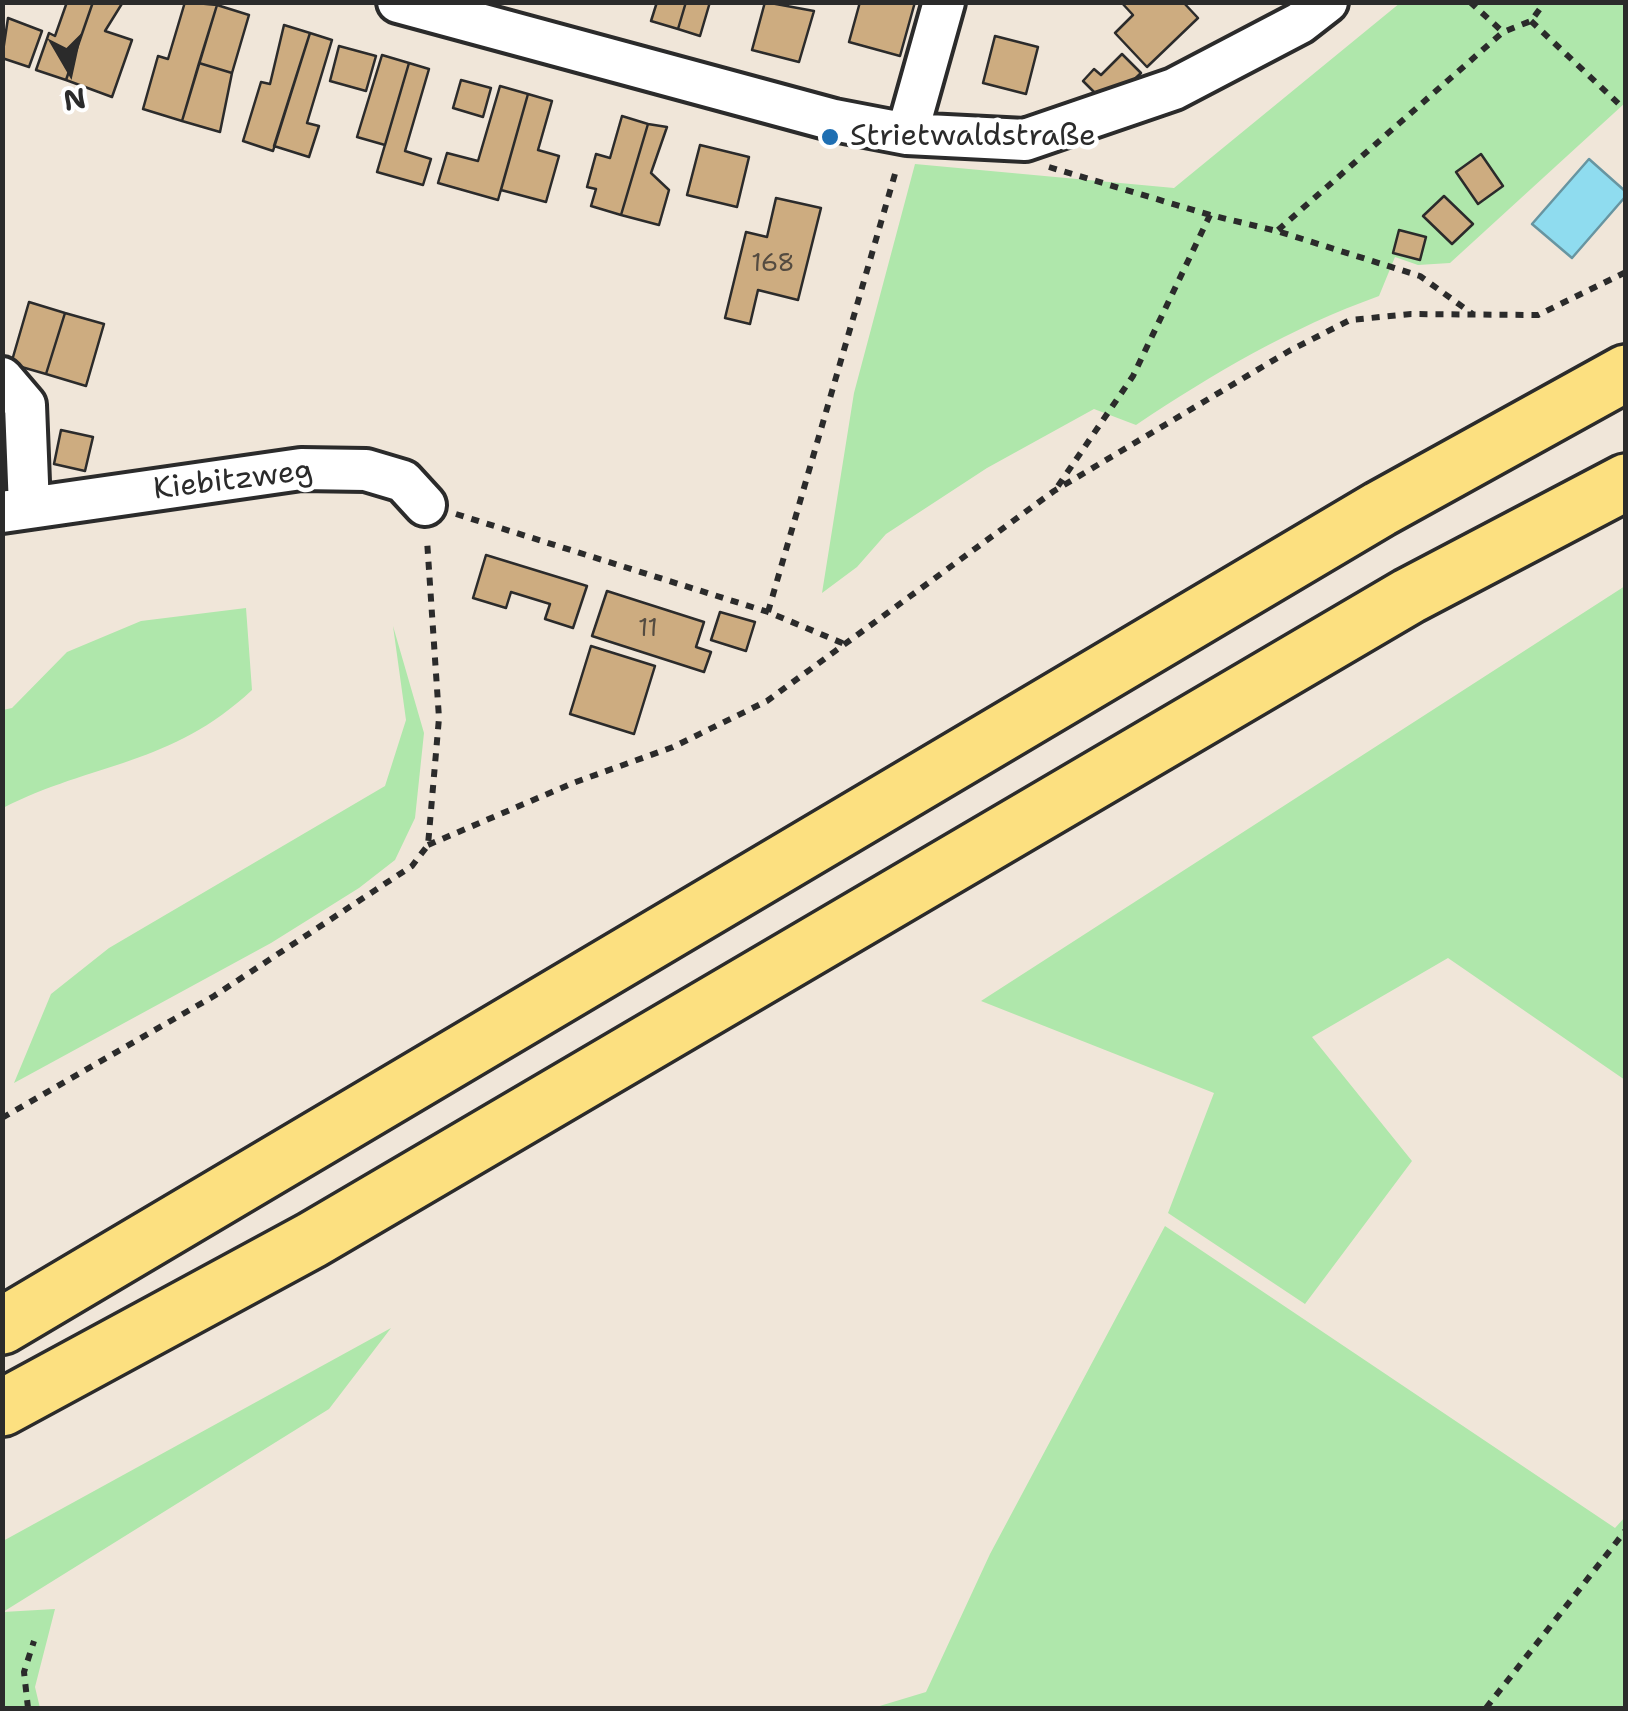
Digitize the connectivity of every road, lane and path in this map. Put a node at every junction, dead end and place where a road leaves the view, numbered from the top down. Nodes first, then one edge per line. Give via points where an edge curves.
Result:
1 (398, 2) edge
2 (944, 2) edge
3 (1327, 2) edge
4 (1470, 2) edge
5 (1545, 2) edge
6 (1531, 21) junction
7 (1502, 32) junction
8 (1620, 106) dead end
9 (907, 134) junction
10 (1025, 140) junction
11 (1210, 215) junction
12 (1278, 231) junction
13 (1626, 272) edge
14 (1475, 316) junction
15 (1626, 373) edge
16 (2, 378) edge
17 (1626, 482) edge
18 (1054, 492) junction
19 (425, 505) junction
20 (16, 510) edge
21 (768, 612) junction
22 (848, 645) junction
23 (428, 844) junction
24 (2, 1118) edge
25 (2, 1326) edge
26 (2, 1408) edge
27 (1626, 1530) edge
28 (34, 1642) dead end
29 (28, 1708) edge
30 (1486, 1708) edge

1 - 9 street
2 - 9 street
3 - 10 street via 1174,89
4 - 7 path
5 - 6 path
6 - 7 path
6 - 8 path
7 - 12 path
9 - 10 street
9 - 21 path
10 - 11 path via 1052,170
11 - 12 path
11 - 18 path via 1133,376
12 - 14 path via 1420,276
13 - 14 path via 1538,315
14 - 18 path via 1350,320
15 - 25 highway via 1380,509
16 - 20 street, Kiebitzweg via 25,405
17 - 26 highway via 1409,596 312,1240
18 - 22 path
19 - 20 street, Kiebitzweg via 403,481 366,470 301,469
19 - 21 path
19 - 23 path via 438,718
21 - 22 path
22 - 23 path via 767,701 673,747
23 - 24 path via 412,866 214,996
27 - 30 path
28 - 29 path via 24,1672

